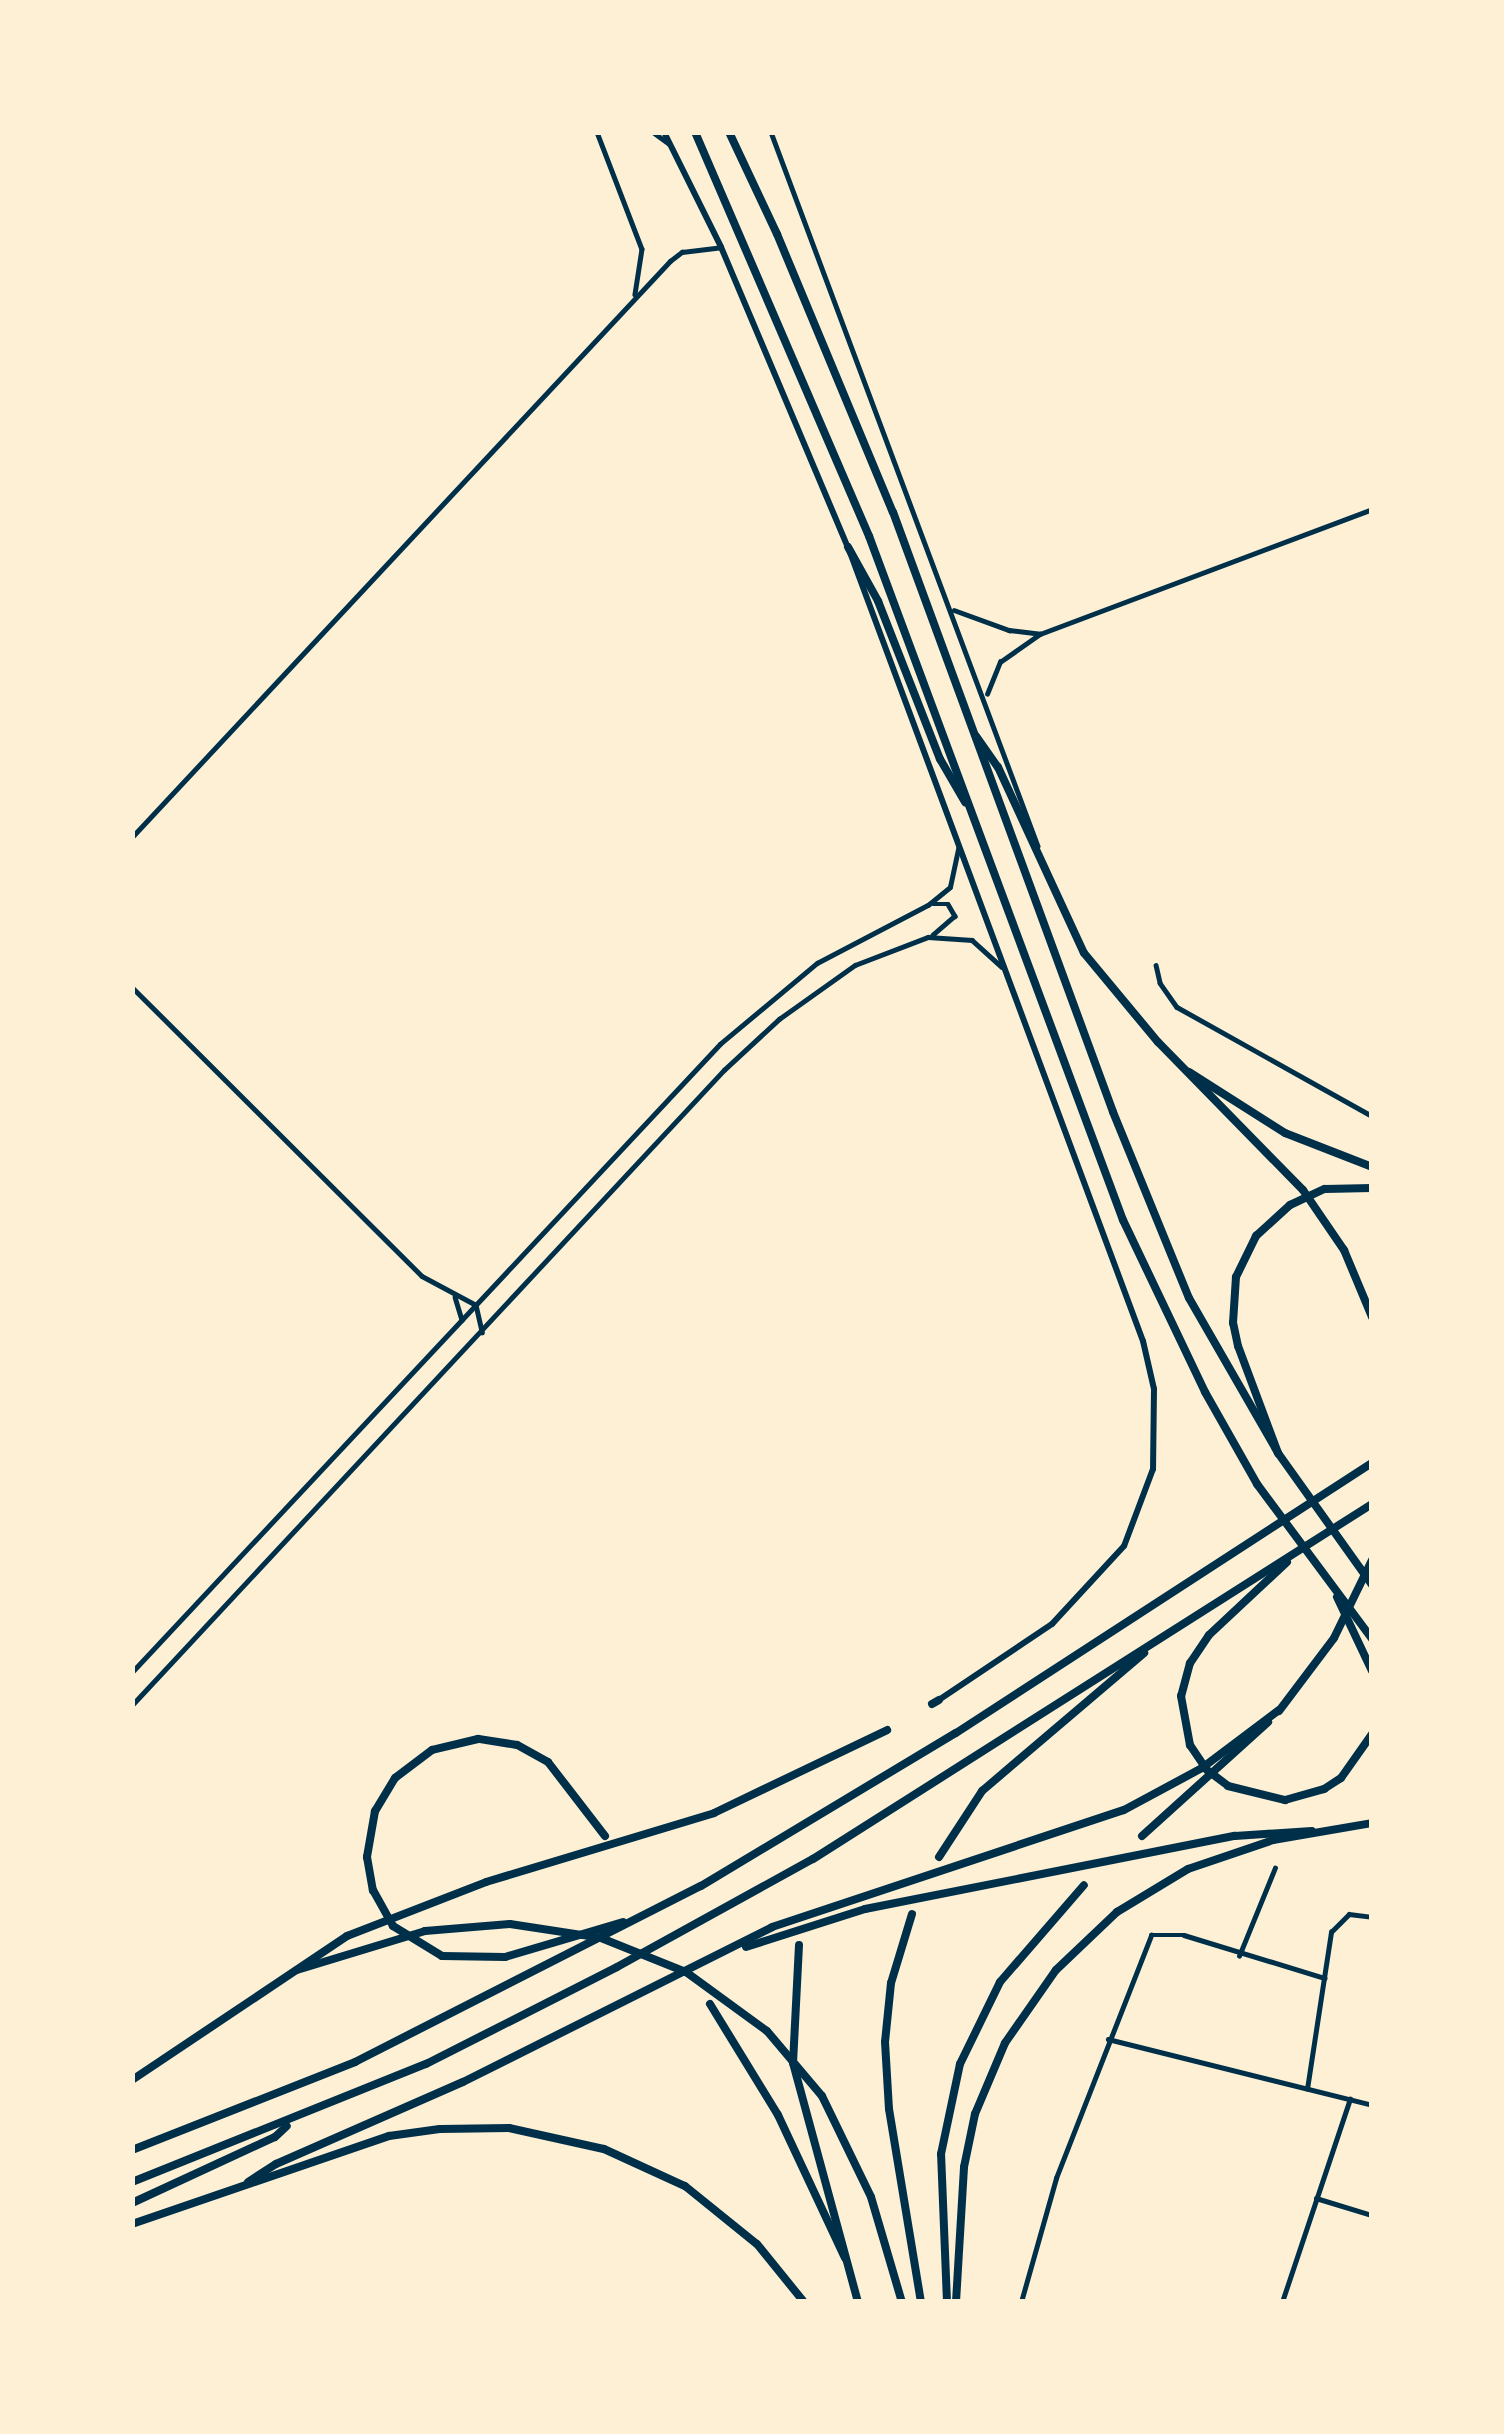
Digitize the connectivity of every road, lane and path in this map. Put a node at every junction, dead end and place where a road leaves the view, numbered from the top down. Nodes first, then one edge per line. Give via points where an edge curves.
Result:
1 (597, 132) edge
2 (653, 132) edge
3 (664, 132) edge
4 (694, 132) edge
5 (728, 132) edge
6 (771, 132) edge
7 (671, 146) junction
8 (721, 247) junction
9 (634, 299) junction
10 (1372, 509) edge
11 (848, 547) junction
12 (954, 609) junction
13 (1040, 634) junction
14 (986, 700) junction
15 (972, 730) junction
16 (976, 819) junction
17 (132, 837) edge
18 (958, 848) junction
19 (1046, 878) junction
20 (928, 905) junction
21 (928, 937) junction
22 (1156, 965) dead end
23 (1005, 970) junction
24 (132, 987) edge
25 (1189, 1072) junction
26 (1372, 1116) edge
27 (1372, 1167) edge
28 (1372, 1188) edge
29 (450, 1294) junction
30 (476, 1305) junction
31 (1372, 1317) edge
32 (461, 1323) junction
33 (482, 1331) junction
34 (1278, 1454) junction
35 (1372, 1462) edge
36 (1372, 1504) edge
37 (1292, 1556) junction
38 (1372, 1560) edge
39 (1372, 1586) edge
40 (1337, 1597) junction
41 (1372, 1639) edge
42 (1155, 1642) junction
43 (1372, 1671) edge
44 (132, 1672) edge
45 (935, 1703) dead end
46 (132, 1705) edge
47 (1280, 1710) junction
48 (887, 1730) dead end
49 (1372, 1734) edge
50 (1372, 1823) edge
51 (1312, 1831) junction
52 (605, 1836) dead end
53 (1142, 1836) dead end
54 (939, 1857) dead end
55 (1275, 1868) dead end
56 (1084, 1885) dead end
57 (912, 1914) dead end
58 (642, 1917) junction
59 (1372, 1917) edge
60 (799, 1945) dead end
61 (733, 1951) junction
62 (1239, 1956) junction
63 (295, 1970) junction
64 (1324, 1978) junction
65 (710, 2004) dead end
66 (1108, 2039) junction
67 (132, 2080) edge
68 (1307, 2090) junction
69 (1350, 2099) junction
70 (1372, 2105) edge
71 (293, 2121) junction
72 (132, 2150) edge
73 (132, 2182) edge
74 (248, 2182) junction
75 (1316, 2198) junction
76 (132, 2203) edge
77 (1372, 2215) edge
78 (132, 2224) edge
79 (845, 2258) junction
80 (804, 2302) edge
81 (858, 2302) edge
82 (902, 2302) edge
83 (921, 2302) edge
84 (947, 2302) edge
85 (956, 2302) edge
86 (1021, 2302) edge
87 (1282, 2302) edge

1 - 9 street via 642,249
2 - 7 street
3 - 7 street
4 - 16 main road via 852,495
5 - 15 main road via 893,512
6 - 12 street
7 - 8 street
8 - 9 street via 682,252
8 - 11 street
9 - 17 street
10 - 13 street
11 - 16 main road via 878,601 940,759
11 - 18 street
12 - 13 street
12 - 14 street
13 - 14 street via 1000,662
14 - 19 street
15 - 19 main road via 998,767
15 - 34 main road via 1190,1298
16 - 40 main road via 1123,1220 1257,1484
18 - 20 street via 950,887
18 - 23 street
19 - 25 main road via 1109,987
20 - 21 street via 948,904 955,916
20 - 30 street via 817,964 763,1005
21 - 23 street via 972,940
21 - 33 street via 854,965 778,1019
22 - 26 street via 1177,1007
23 - 45 street via 1143,1341 1157,1431 1139,1513 1093,1586 1052,1624
24 - 29 street via 422,1276
25 - 27 main road via 1285,1133
25 - 31 main road via 1322,1214
28 - 34 main road via 1325,1190 1290,1205 1256,1236 1236,1277 1238,1346
29 - 30 street
29 - 32 street via 461,1306
30 - 32 street
30 - 33 street
32 - 44 street
33 - 46 street
34 - 39 main road
35 - 58 main road via 791,1834
36 - 37 main road
37 - 42 main road
37 - 49 main road via 1190,1663 1181,1713 1199,1761 1224,1783 1264,1798 1305,1797 1341,1778
38 - 47 main road via 1334,1638
40 - 41 main road
40 - 43 main road
42 - 54 main road via 982,1791
42 - 71 main road via 813,1858 505,2024
47 - 53 main road
47 - 61 main road via 1202,1768 1124,1810 807,1914
48 - 63 main road via 714,1813 377,1923
50 - 51 main road
51 - 61 main road via 1235,1836 865,1909
51 - 85 main road via 1215,1858 1140,1896 1038,1992 975,2114
52 - 58 main road via 548,1762 517,1745 478,1739 432,1750 395,1778 375,1810 367,1857 373,1890 393,1926 421,1947 463,1960 524,1953
55 - 62 street
56 - 84 main road via 1008,1969 960,2064 941,2154
57 - 83 main road via 885,2042
58 - 72 main road via 355,2062
59 - 64 street via 1349,1914 1334,1924
60 - 79 main road via 793,2063
61 - 74 main road
62 - 64 street
62 - 66 street via 1184,1935 1151,1935
63 - 67 main road
63 - 82 main road via 462,1925 544,1926 686,1972 789,2053 840,2127
64 - 68 street
65 - 79 main road via 778,2115
66 - 68 street
66 - 86 street
68 - 69 street
69 - 70 street
69 - 75 street
71 - 73 main road
71 - 76 main road
74 - 78 main road
74 - 80 main road via 415,2132 483,2127 560,2137 637,2162 706,2200 757,2244
75 - 77 street
75 - 87 street
79 - 81 main road

